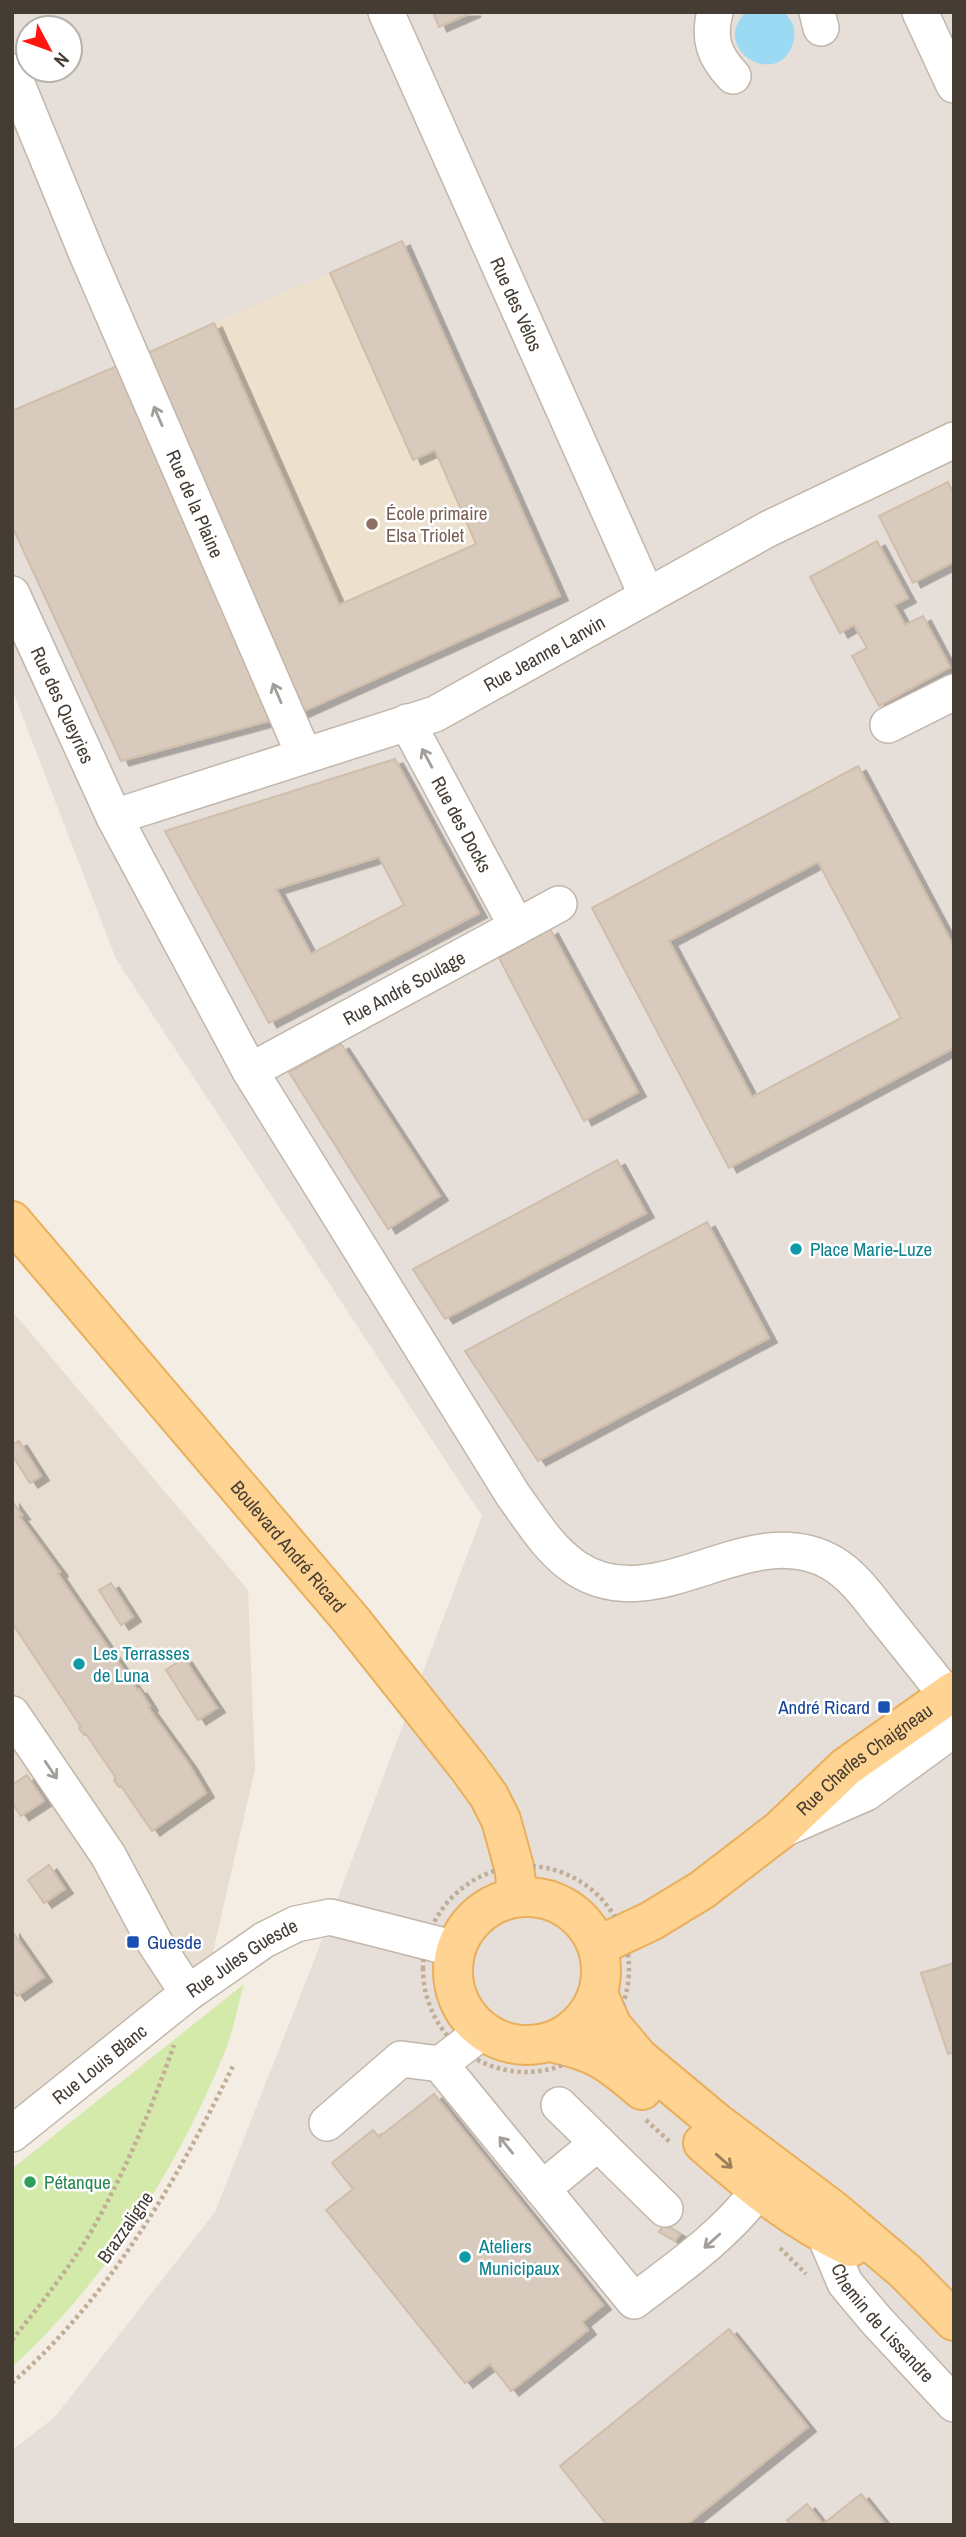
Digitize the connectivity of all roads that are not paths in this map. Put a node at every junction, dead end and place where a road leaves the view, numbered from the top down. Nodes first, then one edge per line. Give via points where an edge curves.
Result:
1 (386, 12) edge
2 (715, 12) edge
3 (920, 12) edge
4 (12, 72) edge
5 (733, 76) dead end
6 (954, 85) edge
7 (951, 447) edge
8 (12, 594) edge
9 (647, 596) junction
10 (954, 692) edge
11 (407, 722) junction
12 (888, 725) dead end
13 (304, 755) junction
14 (114, 817) junction
15 (559, 904) dead end
16 (517, 927) junction
17 (250, 1071) junction
18 (12, 1222) edge
19 (950, 1699) edge
20 (12, 1714) edge
21 (518, 1897) junction
22 (597, 1946) junction
23 (456, 1949) junction
24 (598, 1994) junction
25 (176, 2003) junction
26 (483, 2031) junction
27 (550, 2042) junction
28 (440, 2064) junction
29 (559, 2105) dead end
30 (327, 2123) dead end
31 (12, 2134) edge
32 (598, 2143) junction
33 (542, 2189) junction
34 (758, 2191) junction
35 (809, 2194) junction
36 (665, 2209) dead end
37 (823, 2234) junction
38 (905, 2271) junction
39 (954, 2321) edge
40 (954, 2404) edge

1 - 9 street, Rue des Vélos
2 - 5 street via 713,46
3 - 6 street
13 -> 4 street, Rue de la Plaine
7 - 9 street, Rue Jeanne Lanvin via 768,529
8 - 14 street, Rue des Queyries
9 - 11 street, Rue Jeanne Lanvin via 435,714
10 - 12 street
11 - 13 street, Rue Jeanne Lanvin
16 -> 11 street, Rue des Docks
13 - 14 street, Rue Jeanne Lanvin
14 - 17 street, Rue des Queyries
15 - 16 street, Rue André Soulage
16 - 17 street, Rue André Soulage
17 - 19 street, Rue des Queyries via 513,1495 546,1541 576,1568 613,1584 650,1583 758,1551 800,1550 833,1563 860,1587
18 - 21 main road, Boulevard André Ricard via 343,1611 468,1767 501,1820
19 - 22 main road, Rue Charles Chaigneau via 859,1783 780,1830 675,1908
20 -> 25 street, Rue Jules Guesde via 108,1855 155,1943
21 - 22 main road via 543,1898 566,1907 585,1924
21 - 23 main road via 479,1914
22 - 24 main road
23 - 25 street, Rue Jules Guesde via 330,1917 296,1924 264,1940
23 - 26 main road via 452,1972 456,1995
24 - 27 main road via 580,2024
24 - 35 main road via 612,2026 639,2057
25 - 31 street, Rue Louis Blanc
26 - 27 main road via 526,2046
26 - 28 street
27 -> 34 main road via 605,2059
28 - 30 street via 401,2059
33 -> 28 street
29 - 32 street
32 - 33 street
32 - 36 street
34 -> 33 street via 711,2242 634,2301
34 - 37 main road
35 - 37 street, Chemin de Lissandre
35 - 38 main road
37 - 38 main road
37 - 40 street, Chemin de Lissandre via 845,2283
38 - 39 main road

